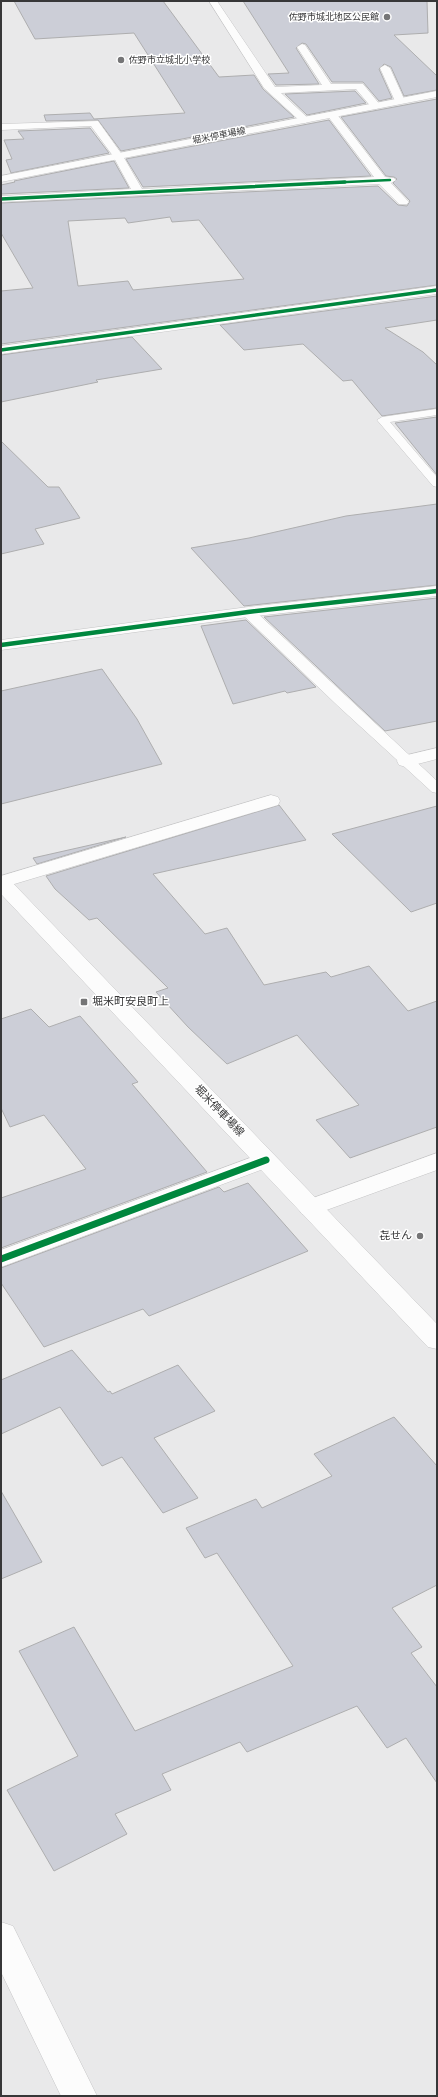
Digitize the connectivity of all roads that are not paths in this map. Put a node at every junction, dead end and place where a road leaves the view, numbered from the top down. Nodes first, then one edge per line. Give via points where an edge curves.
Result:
1 (213, 1) edge
2 (302, 46) dead end
3 (385, 68) dead end
4 (328, 87) junction
5 (272, 90) junction
6 (437, 94) edge
7 (400, 101) junction
8 (376, 106) junction
9 (332, 115) junction
10 (305, 120) junction
11 (1, 126) edge
12 (118, 156) junction
13 (1, 178) edge
14 (386, 180) junction
15 (138, 192) junction
16 (1, 199) edge
17 (403, 202) dead end
18 (437, 290) edge
19 (1, 350) edge
20 (437, 412) edge
21 (437, 484) edge
22 (437, 591) edge
23 (248, 612) junction
24 (1, 645) edge
25 (437, 753) edge
26 (406, 761) junction
27 (437, 789) edge
28 (271, 801) dead end
29 (1, 882) edge
30 (266, 1160) junction
31 (437, 1161) edge
32 (310, 1208) junction
33 (1, 1259) edge
34 (437, 1340) edge
35 (1, 1937) edge
36 (79, 2096) edge

1 - 5 street
2 - 4 street
3 - 7 street
4 - 5 street
4 - 8 street via 359,86
5 - 10 street
6 - 7 street, 堀米停車場線
7 - 8 street, 堀米停車場線
8 - 9 street, 堀米停車場線
9 - 10 street, 堀米停車場線
9 - 14 street
10 - 12 street, 堀米停車場線
11 - 12 street via 94,123
12 - 13 street, 堀米停車場線
12 - 15 street
14 - 15 street
14 - 17 street
15 - 16 street
18 - 19 street
20 - 21 lane via 382,420
22 - 23 street
23 - 24 street
23 - 26 lane
25 - 26 street
26 - 27 lane
28 - 29 street
29 - 30 street, 堀米停車場線
30 - 32 street, 堀米停車場線
30 - 33 street
31 - 32 street
32 - 34 street, 堀米停車場線
35 - 36 street

